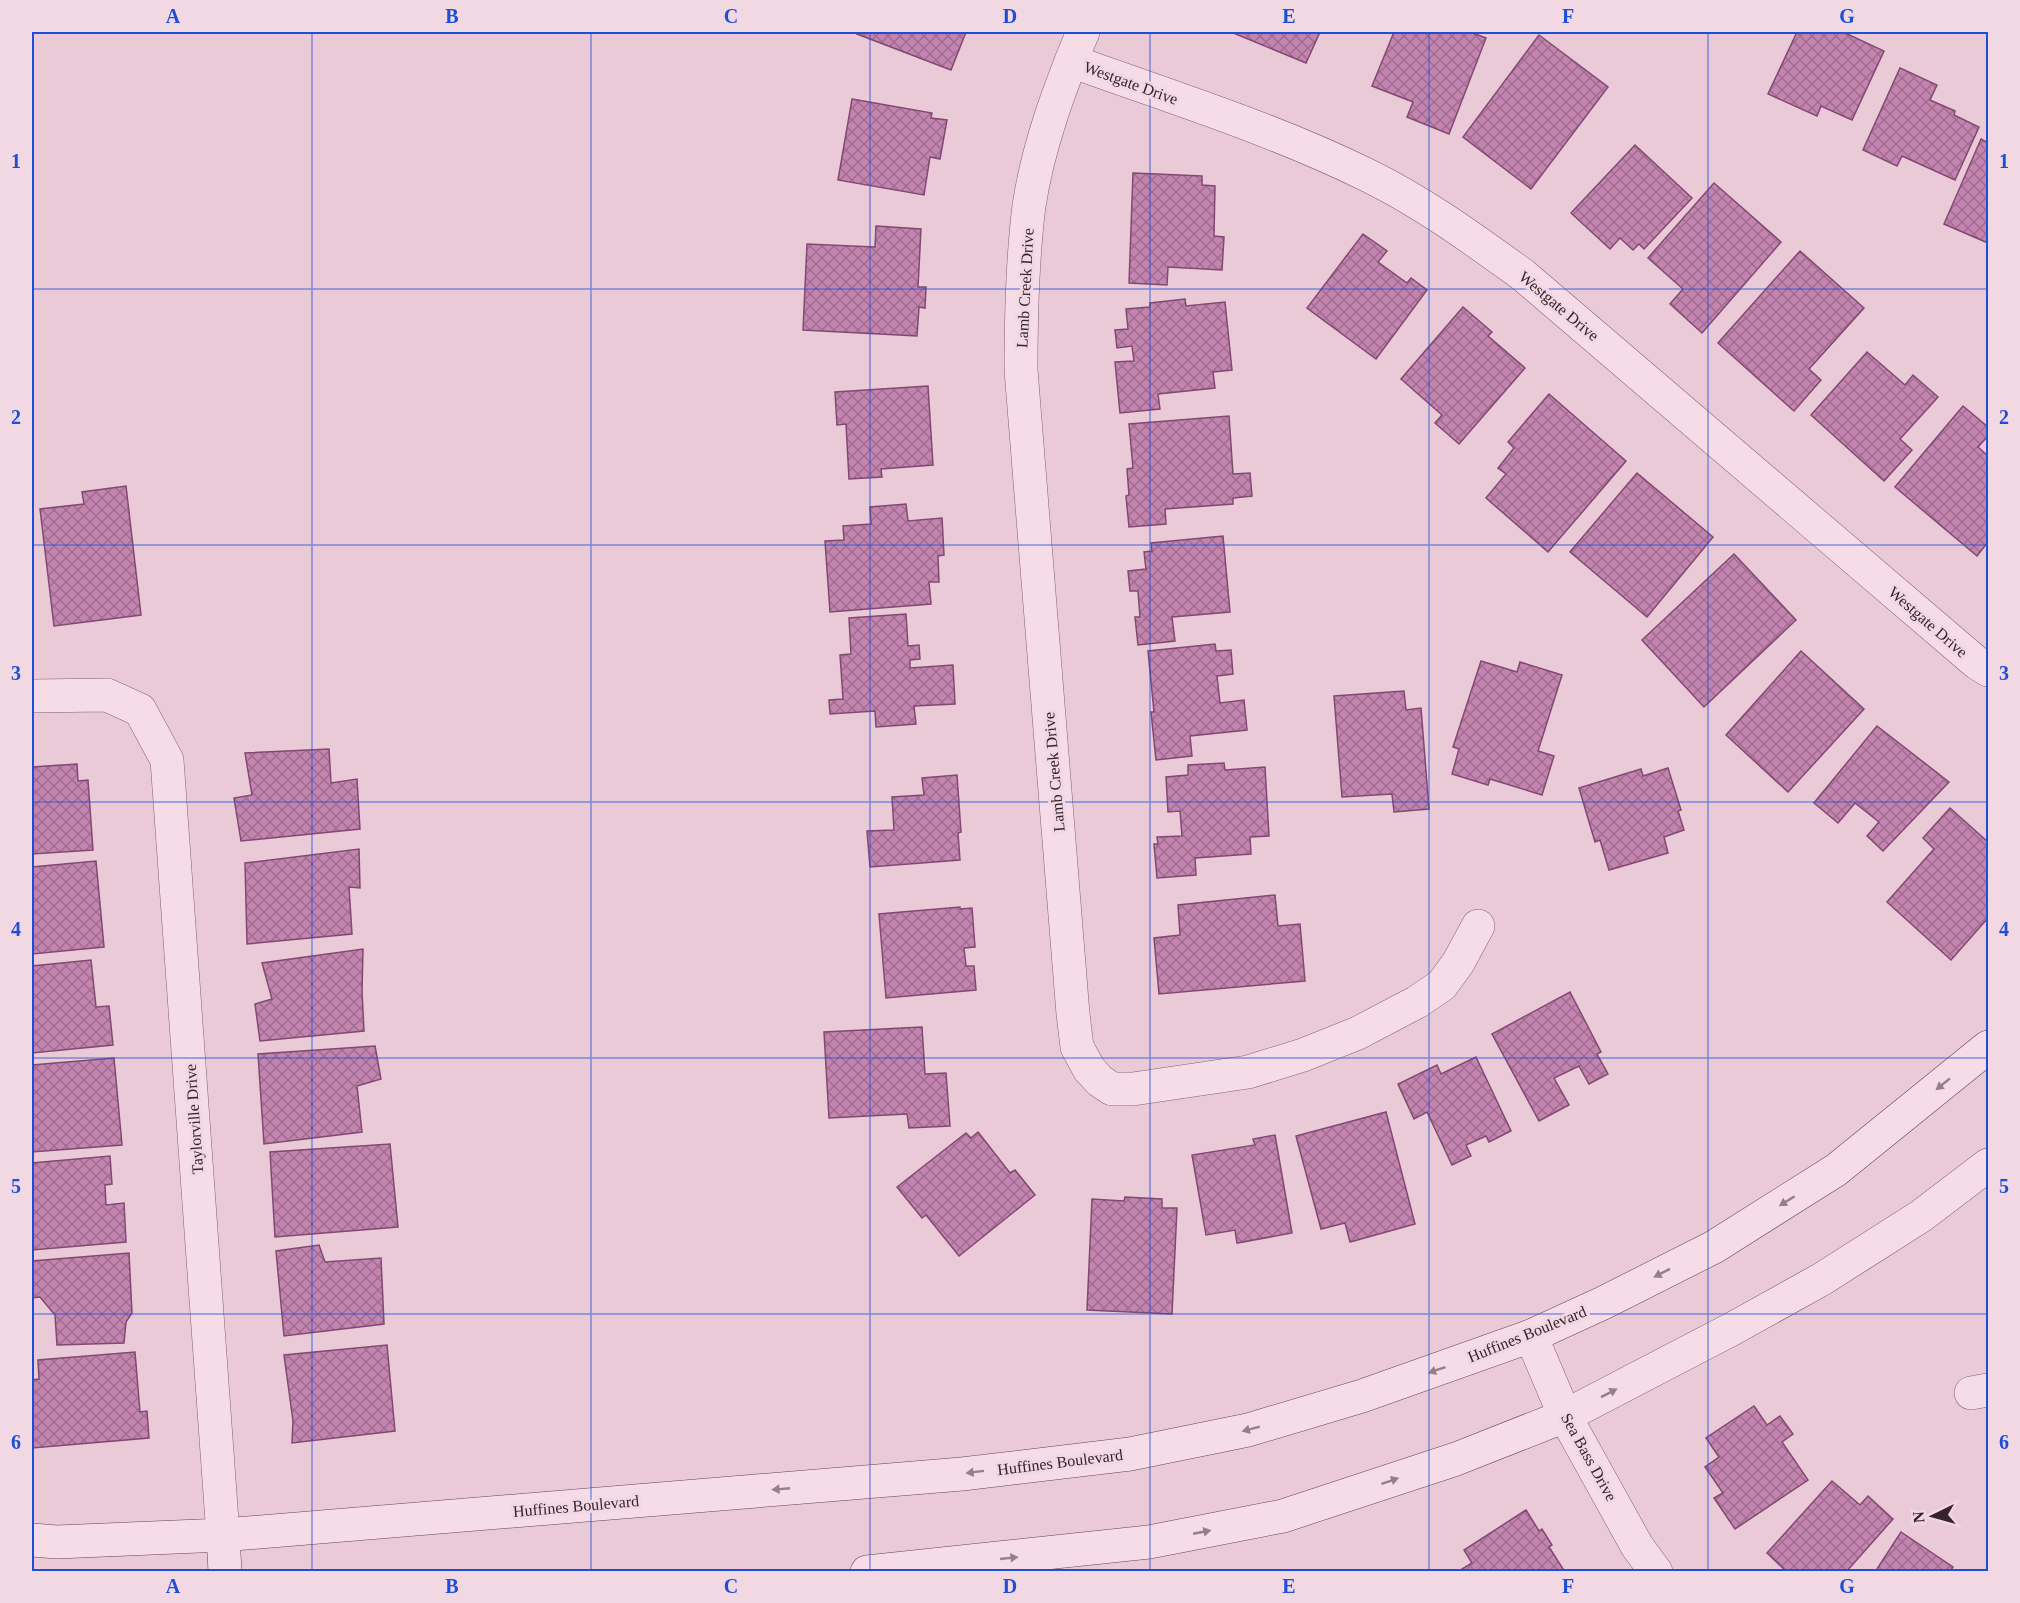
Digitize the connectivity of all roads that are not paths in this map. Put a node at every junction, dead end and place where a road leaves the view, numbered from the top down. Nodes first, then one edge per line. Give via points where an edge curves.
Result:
1 (1077, 46) edge
2 (1985, 672) edge
3 (32, 696) edge
4 (1478, 927) dead end
5 (1989, 1047) edge
6 (1989, 1165) edge
7 (1531, 1336) junction
8 (1565, 1416) junction
9 (223, 1535) junction
10 (32, 1540) edge
11 (225, 1572) edge
12 (867, 1572) edge
13 (1656, 1572) edge

1 - 2 street, Westgate Drive via 1370,176 1446,220 1522,275
1 - 4 street, Lamb Creek Drive via 1046,131 1029,205 1021,295 1021,370 1077,1047 1089,1069 1112,1089 1259,1069 1358,1033 1417,1002 1442,985
3 - 9 street, Taylorville Drive via 107,695 140,710 167,760
5 -> 7 street, Huffines Boulevard via 1827,1176 1714,1246
8 -> 6 street via 1822,1279 1921,1216
7 - 8 street, Sea Bass Drive
7 -> 9 street, Huffines Boulevard via 1362,1396 1260,1426 1130,1454 950,1474
12 -> 8 street via 1149,1542 1283,1516 1456,1459
8 - 13 street, Sea Bass Drive via 1637,1546
9 - 10 street, Huffines Boulevard
9 - 11 street, Taylorville Drive

